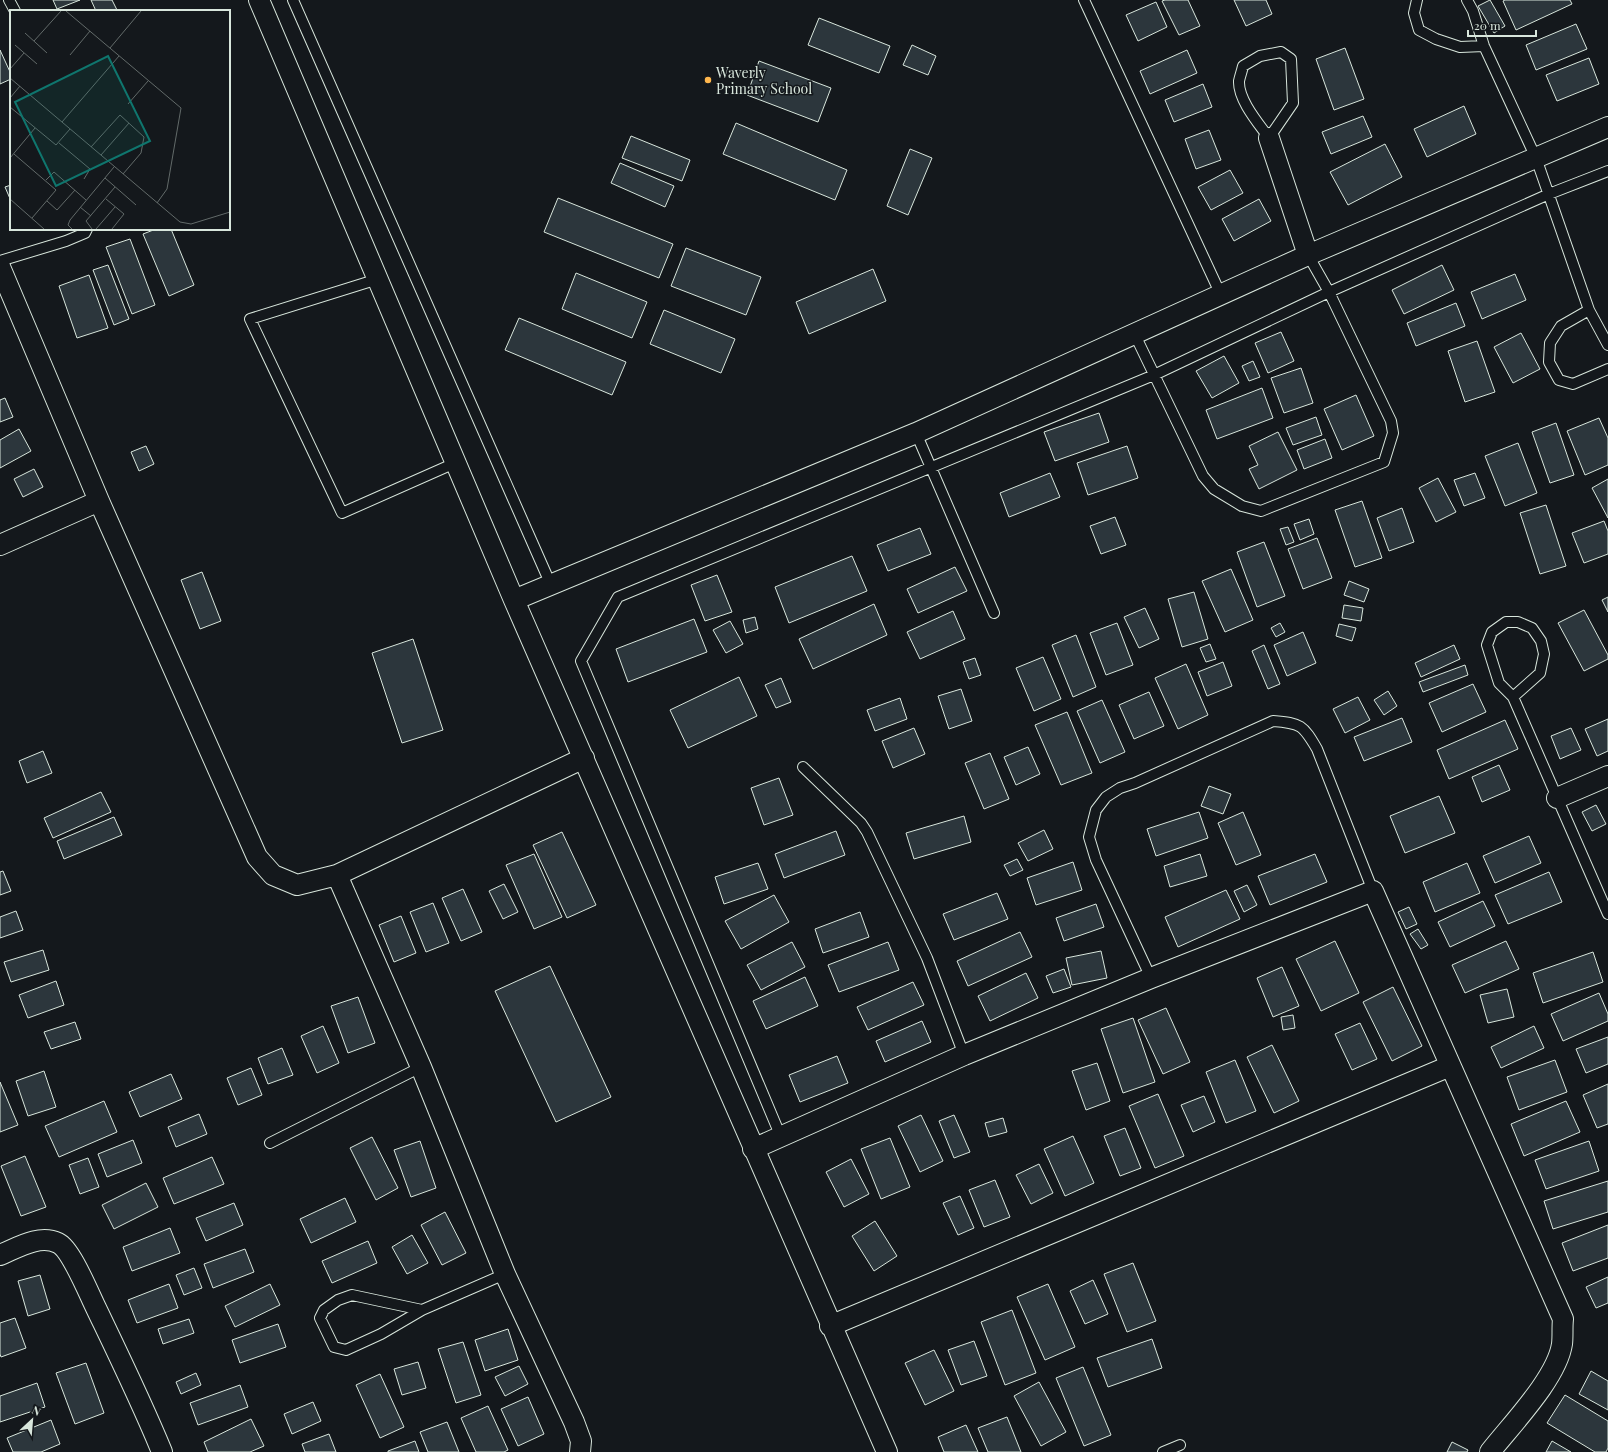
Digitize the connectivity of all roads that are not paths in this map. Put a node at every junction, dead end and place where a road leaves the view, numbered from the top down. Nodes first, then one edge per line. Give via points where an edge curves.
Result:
1 (9, 0) edge
2 (259, 0) edge
3 (294, 0) edge
4 (1084, 0) edge
5 (1417, 0) edge
6 (1467, 0) edge
7 (14, 10) edge
8 (1484, 46) junction
9 (1608, 127) edge
10 (1269, 138) junction
11 (1536, 158) junction
12 (1608, 172) edge
13 (1549, 194) junction
14 (86, 230) edge
15 (1308, 255) junction
16 (0, 262) edge
17 (0, 267) edge
18 (378, 279) junction
19 (1329, 292) junction
20 (1221, 295) junction
21 (1589, 310) junction
22 (1135, 335) junction
23 (1608, 345) edge
24 (1608, 369) edge
25 (1154, 375) junction
26 (916, 433) junction
27 (455, 463) junction
28 (930, 468) junction
29 (99, 501) junction
30 (0, 545) edge
31 (551, 585) junction
32 (514, 600) junction
33 (994, 613) dead end
34 (1513, 697) junction
35 (584, 758) junction
36 (803, 767) dead end
37 (1608, 776) edge
38 (1557, 798) junction
39 (337, 874) junction
40 (1373, 892) junction
41 (1608, 914) edge
42 (1152, 978) junction
43 (964, 1055) junction
44 (1450, 1066) junction
45 (421, 1067) junction
46 (781, 1137) junction
47 (270, 1143) dead end
48 (753, 1149) junction
49 (0, 1255) edge
50 (505, 1274) junction
51 (422, 1310) junction
52 (830, 1326) junction
53 (1180, 1445) dead end
54 (162, 1452) edge
55 (580, 1452) edge
56 (887, 1452) edge
57 (1163, 1452) edge
58 (1490, 1452) edge

1 - 7 lane
2 - 18 street
3 - 31 lane
4 - 20 lane
5 - 8 lane via 1414,13 1419,30 1460,47
6 - 8 lane
8 - 11 lane
9 - 11 street
10 - 10 lane via 1251,114 1239,83 1243,66 1260,56 1281,52 1291,59 1293,103
10 - 15 street
11 - 13 lane
11 - 15 street
12 - 13 lane
13 - 19 lane
13 - 21 lane
14 - 16 lane via 66,241
15 - 19 lane
15 - 20 street
17 - 29 street
18 - 27 street
18 - 27 lane via 250,319 342,513
19 - 25 lane
19 - 25 lane via 1392,420 1393,433 1384,462 1261,511 1242,506 1214,489 1203,476
20 - 22 street
21 - 23 lane
21 - 24 lane via 1561,326 1550,343 1550,362 1559,380 1573,384
22 - 25 lane
22 - 26 street
25 - 28 lane
26 - 28 lane
26 - 31 street
27 - 32 street
28 - 33 lane
28 - 46 lane via 618,597 581,661
29 - 30 street
29 - 39 street via 257,857 273,875 296,884
31 - 32 street
32 - 35 street
34 - 34 lane via 1499,683 1487,645 1492,632 1506,622 1518,622 1532,628 1541,641 1544,654 1540,673
34 - 38 lane
35 - 39 street
35 - 48 street
36 - 43 lane via 861,822 867,832 926,958
37 - 38 street
38 - 41 lane
39 - 45 street
40 - 42 street
40 - 42 lane via 1317,749 1306,730 1292,723 1274,722 1120,788 1106,797 1096,810 1089,836 1096,860
40 - 44 street
42 - 43 street
43 - 46 street
44 - 52 street
44 - 58 street via 1563,1319 1562,1345 1548,1380
45 - 47 lane
45 - 50 street
46 - 48 street
48 - 52 street
49 - 54 street via 39,1240 52,1241 64,1248 137,1392
50 - 51 lane
50 - 55 street via 574,1422 581,1441
51 - 51 lane via 381,1334 346,1350 334,1346 320,1318 324,1310 338,1300 352,1295
52 - 56 street
53 - 57 lane

